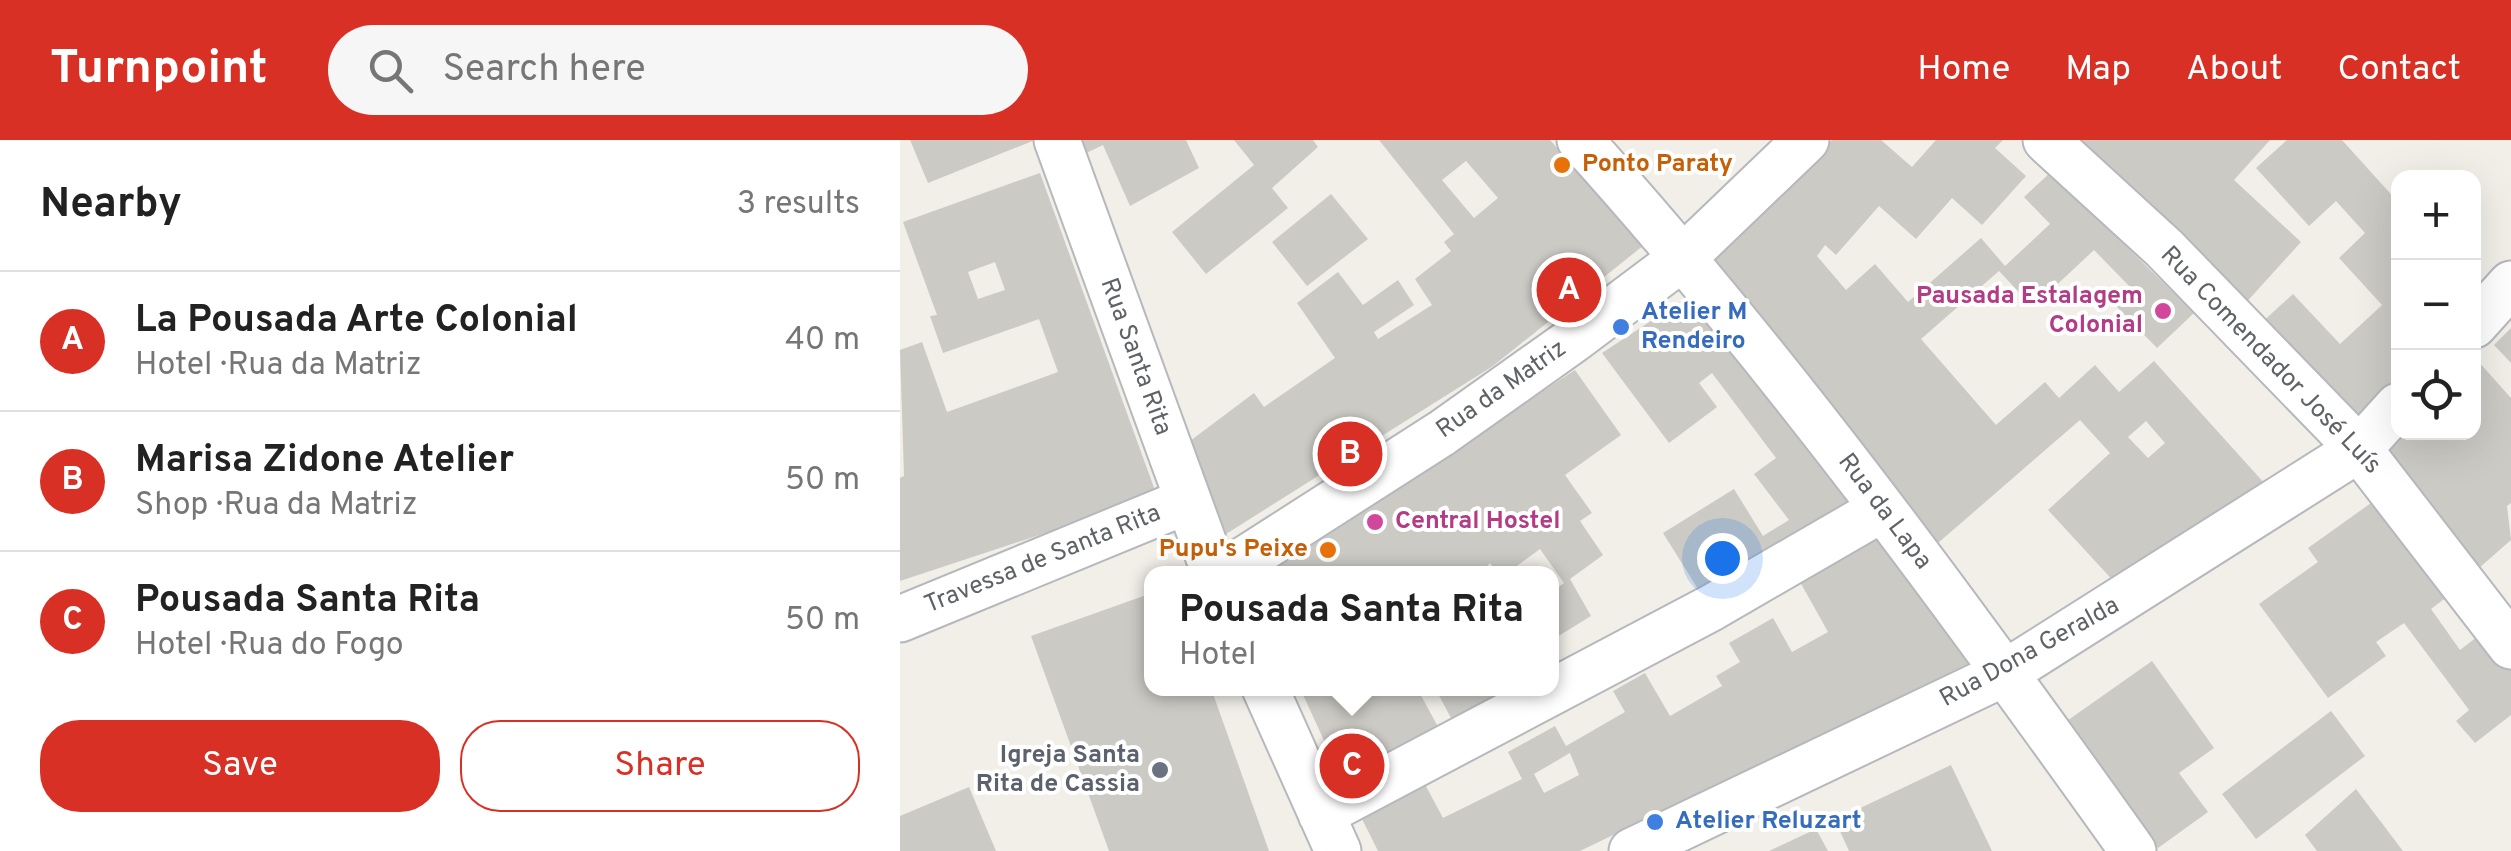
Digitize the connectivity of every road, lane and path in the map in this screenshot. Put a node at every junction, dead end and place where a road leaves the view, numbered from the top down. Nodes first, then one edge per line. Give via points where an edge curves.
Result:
1 (1057, 140) edge
2 (1580, 140) edge
3 (1806, 140) edge
4 (2046, 140) edge
5 (1685, 256) junction
6 (2511, 284) edge
7 (2481, 317) edge
8 (2391, 414) edge
9 (2359, 449) junction
10 (1187, 501) junction
11 (1882, 509) junction
12 (1215, 566) edge
13 (1231, 566) edge
14 (900, 619) edge
15 (2511, 646) edge
16 (2006, 672) junction
17 (1270, 696) edge
18 (1330, 832) edge
19 (1632, 851) edge
20 (2133, 851) edge

1 - 10 street, Rua Santa Rita
2 - 5 street, Rua da Lapa
3 - 5 street, Rua da Matriz
4 - 9 street, Rua Comendador José Luís via 2164,248
5 - 11 street, Rua da Lapa
5 - 13 street, Rua da Matriz via 1442,434
6 - 7 street
8 - 9 street, Rua Dona Geralda
9 - 15 street, Rua Comendador José Luís
9 - 16 street, Rua Dona Geralda
10 - 12 street, Rua Santa Rita
10 - 14 street, Travessa de Santa Rita
11 - 16 street, Rua da Lapa
11 - 18 street
16 - 19 street, Rua Dona Geralda
16 - 20 street, Rua da Lapa
17 - 18 street

